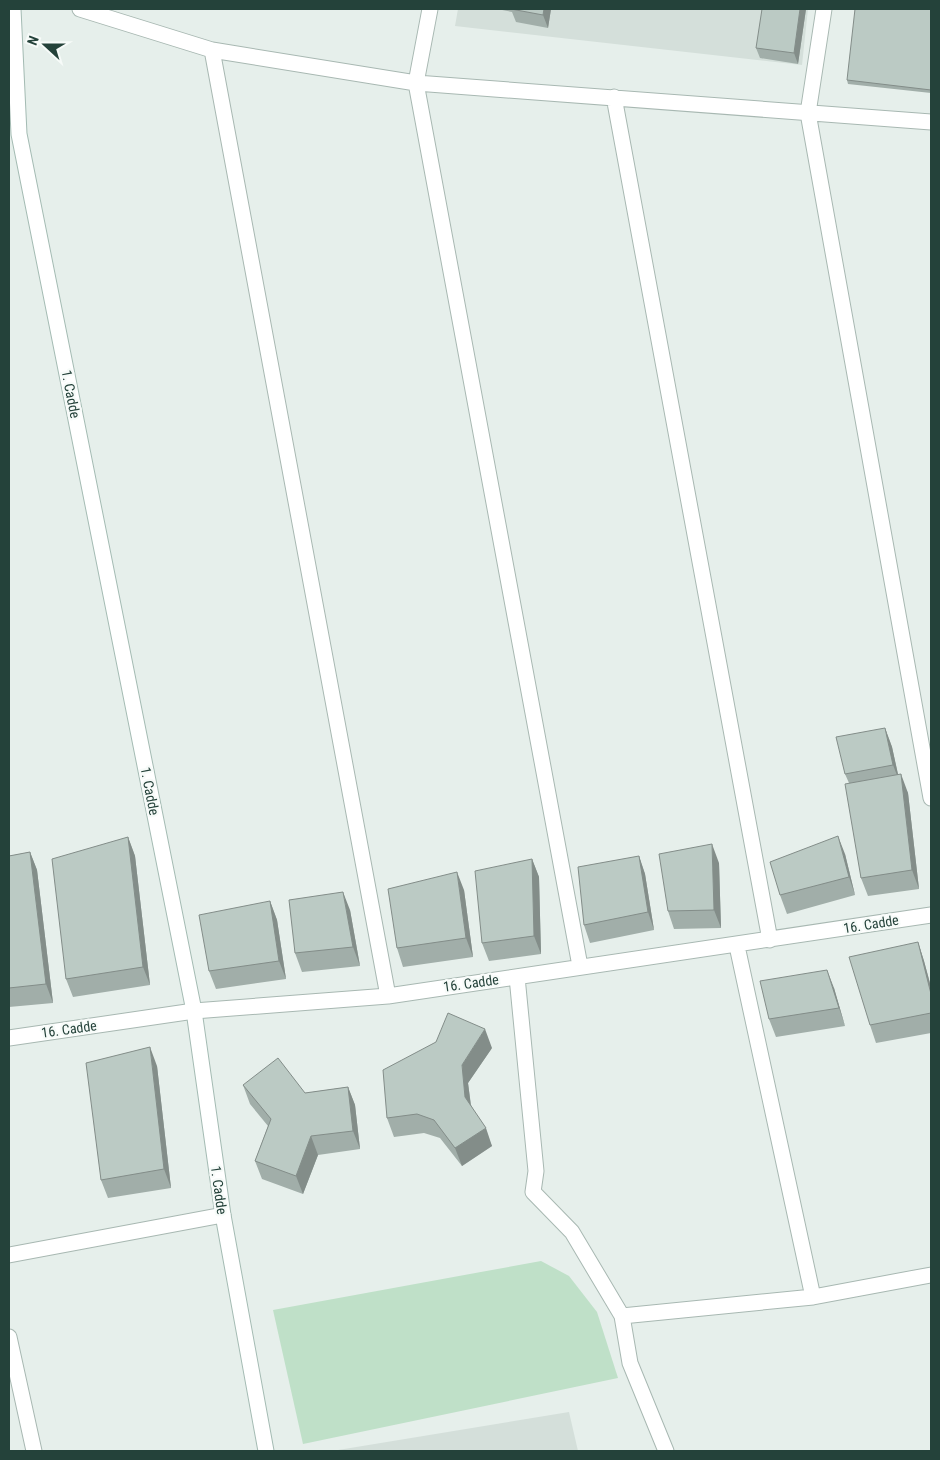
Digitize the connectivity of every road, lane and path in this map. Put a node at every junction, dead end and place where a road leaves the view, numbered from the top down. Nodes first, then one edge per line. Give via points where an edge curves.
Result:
1 (13, 9) edge
2 (80, 9) edge
3 (430, 9) edge
4 (824, 9) edge
5 (212, 50) junction
6 (416, 83) junction
7 (614, 97) junction
8 (9, 108) edge
9 (808, 113) junction
10 (931, 122) edge
11 (19, 134) junction
12 (931, 798) edge
13 (931, 915) edge
14 (770, 940) junction
15 (737, 946) junction
16 (580, 966) junction
17 (517, 977) junction
18 (388, 996) junction
19 (194, 1012) junction
20 (9, 1038) edge
21 (223, 1215) junction
22 (9, 1255) edge
23 (931, 1275) edge
24 (813, 1296) junction
25 (622, 1316) junction
26 (9, 1337) edge
27 (34, 1451) edge
28 (266, 1451) edge
29 (666, 1451) edge

1 - 11 street, 1. Cadde
2 - 5 street
3 - 6 street
4 - 9 street
5 - 6 street
5 - 18 street
6 - 7 street
6 - 16 street
7 - 9 street
7 - 14 street
8 - 11 street, 1. Cadde
9 - 10 street
9 - 12 street
11 - 19 street, 1. Cadde
13 - 14 street, 16. Cadde
14 - 15 street, 16. Cadde
15 - 16 street, 16. Cadde
15 - 24 street
16 - 17 street, 16. Cadde
17 - 18 street, 16. Cadde
17 - 25 street via 536,1171 533,1192 572,1232
18 - 19 street, 16. Cadde
19 - 20 street, 16. Cadde
19 - 21 street, 1. Cadde
21 - 22 street
21 - 28 street, 1. Cadde
23 - 24 street
24 - 25 street
25 - 29 street via 630,1363
26 - 27 street

